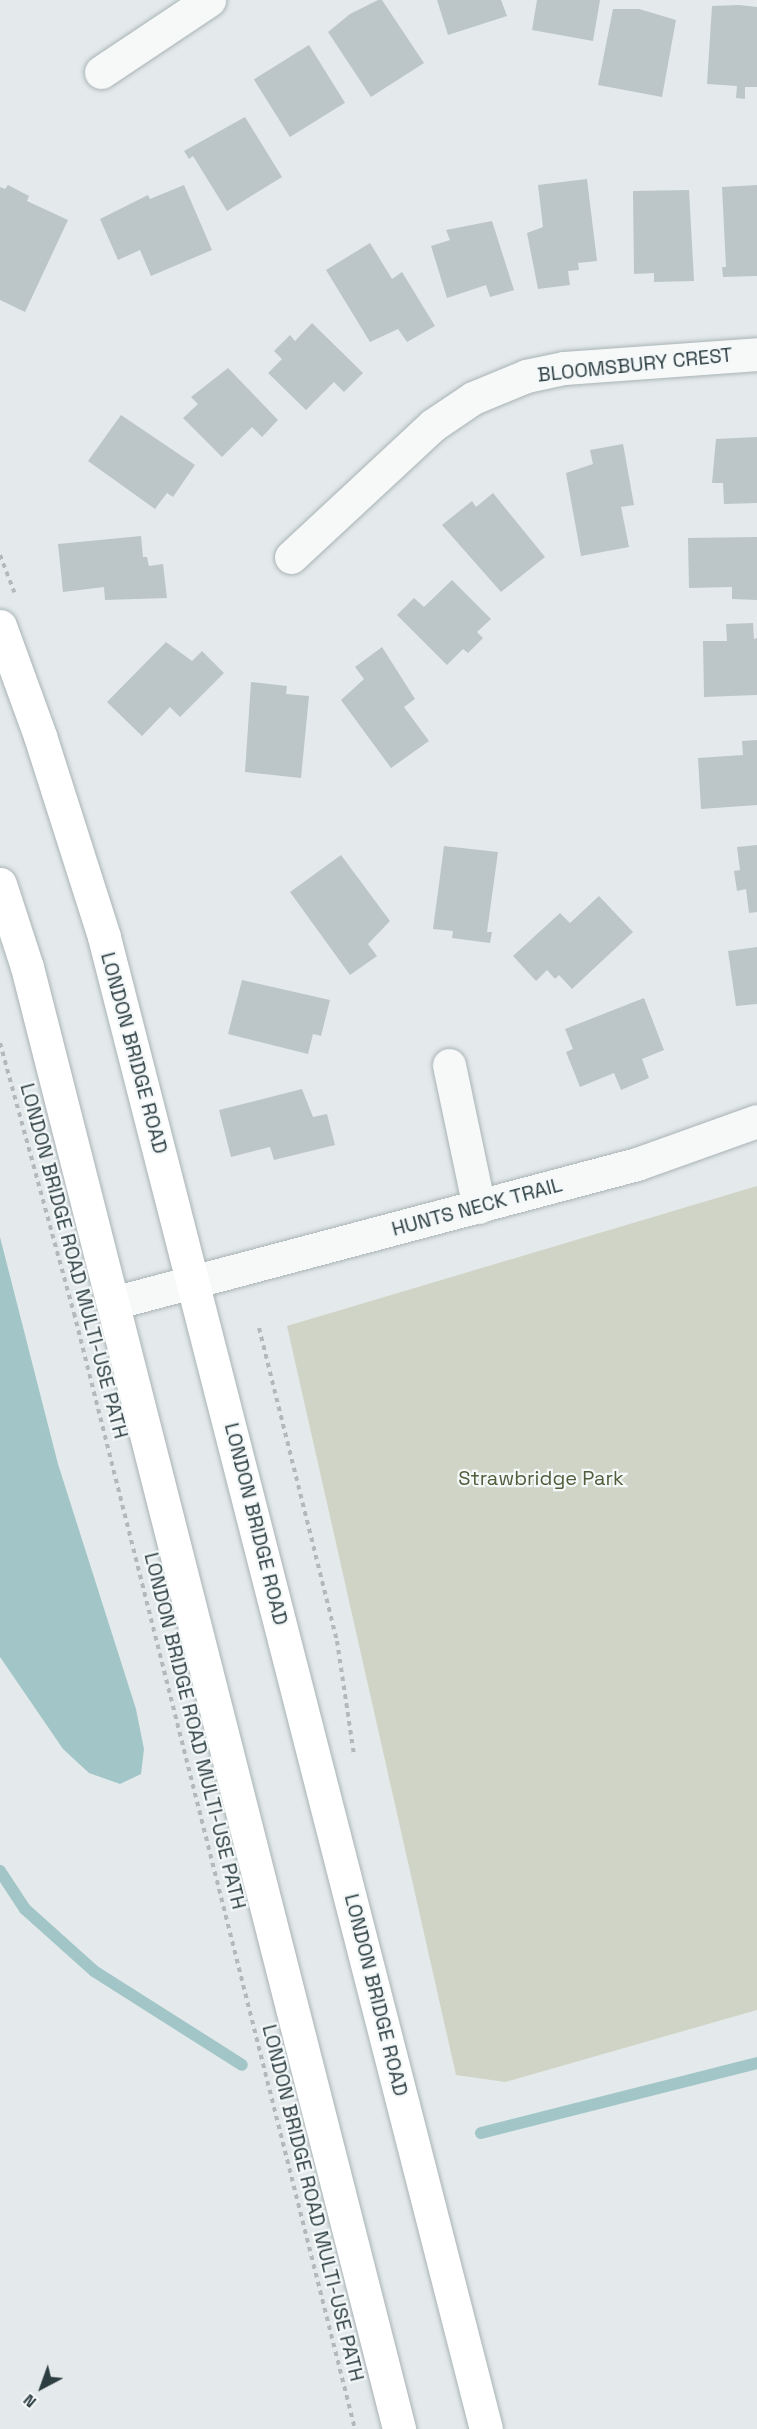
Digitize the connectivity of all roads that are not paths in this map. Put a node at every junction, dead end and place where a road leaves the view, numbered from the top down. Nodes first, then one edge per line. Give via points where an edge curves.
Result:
1 (209, 0) edge
2 (101, 72) dead end
3 (757, 354) edge
4 (291, 558) dead end
5 (0, 626) edge
6 (0, 884) edge
7 (449, 1065) dead end
8 (757, 1121) edge
9 (479, 1207) junction
10 (194, 1282) junction
11 (113, 1303) junction
12 (399, 2429) edge
13 (486, 2429) edge

1 - 2 street
3 - 4 street, BLOOMSBURY CREST via 564,368 526,376 473,398 433,425
5 - 10 main road, LONDON BRIDGE ROAD via 40,736 104,937
6 - 11 main road via 27,967
7 - 9 street
8 - 9 street, HUNTS NECK TRAIL via 637,1164
9 - 10 street, HUNTS NECK TRAIL
10 - 11 street, HUNTS NECK TRAIL
10 - 13 main road, LONDON BRIDGE ROAD
11 - 12 main road

